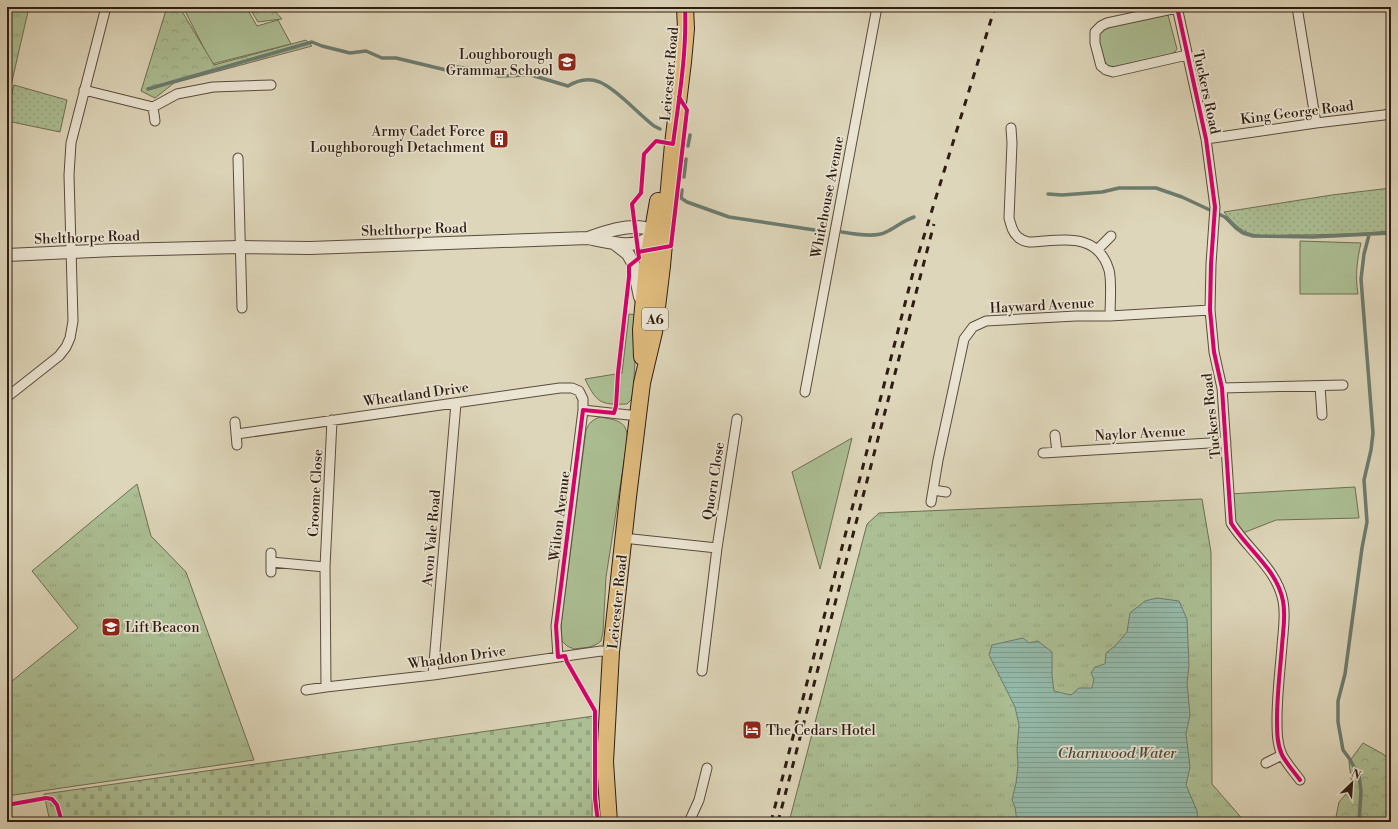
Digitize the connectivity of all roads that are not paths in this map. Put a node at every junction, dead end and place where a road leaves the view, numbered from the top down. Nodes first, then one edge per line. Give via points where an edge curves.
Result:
1 (106, 7) edge
2 (685, 7) edge
3 (877, 7) edge
4 (1177, 7) edge
5 (1297, 7) edge
6 (1187, 55) junction
7 (271, 85) dead end
8 (84, 90) junction
9 (153, 107) junction
10 (1391, 113) edge
11 (155, 121) dead end
12 (1316, 123) junction
13 (1011, 128) dead end
14 (1206, 139) junction
15 (238, 158) dead end
16 (662, 210) junction
17 (635, 227) junction
18 (653, 232) junction
19 (1111, 236) dead end
20 (588, 238) junction
21 (614, 243) junction
22 (240, 247) junction
23 (663, 247) junction
24 (1098, 249) junction
25 (70, 253) junction
26 (7, 255) edge
27 (242, 308) dead end
28 (1210, 310) junction
29 (1110, 316) junction
30 (641, 330) junction
31 (642, 383) junction
32 (1343, 385) dead end
33 (1320, 386) junction
34 (1222, 388) junction
35 (805, 392) dead end
36 (7, 397) edge
37 (456, 403) junction
38 (583, 410) junction
39 (1322, 415) dead end
40 (638, 416) junction
41 (737, 419) dead end
42 (332, 420) junction
43 (235, 422) dead end
44 (237, 434) junction
45 (1055, 435) dead end
46 (1226, 442) junction
47 (237, 445) dead end
48 (1056, 452) junction
49 (1043, 453) dead end
50 (933, 490) junction
51 (946, 492) dead end
52 (931, 502) dead end
53 (624, 538) junction
54 (717, 548) junction
55 (325, 567) junction
56 (271, 572) dead end
57 (611, 652) junction
58 (558, 657) junction
59 (702, 671) dead end
60 (434, 675) junction
61 (326, 686) junction
62 (306, 690) dead end
63 (1282, 755) junction
64 (1266, 763) dead end
65 (707, 768) dead end
66 (1300, 780) dead end
67 (609, 822) edge
68 (689, 822) edge

1 - 8 street
2 - 16 highway, Leicester Road / A6 via 683,62
3 - 35 street, Whitehouse Avenue
4 - 6 street, Tuckers Road
4 - 6 street, Tuckers Road via 1106,23 1095,32 1095,43 1101,66 1113,72
5 - 12 street
6 - 14 street, Tuckers Road
7 - 9 street via 213,87 176,94
8 - 9 street
8 - 25 street via 71,143
9 - 11 street
10 - 12 street, King George Road
12 - 14 street, King George Road
13 - 24 street via 1009,218 1018,238 1029,243 1067,239 1085,242
14 - 28 street, Tuckers Road via 1215,207
15 - 22 street
16 - 17 street
16 - 18 highway, Leicester Road / A6
16 - 23 highway, Leicester Road / A6
17 - 18 street, Shelthorpe Road
17 - 20 street, Shelthorpe Road via 611,229
18 - 21 street, Shelthorpe Road via 646,240 637,244
18 - 23 street via 660,237
18 - 30 highway, Leicester Road / A6
19 - 24 street
20 - 21 street, Shelthorpe Road
20 - 22 street, Shelthorpe Road via 310,248
21 - 30 street, Shelthorpe Road via 628,254 633,263 640,292
22 - 25 street, Shelthorpe Road
22 - 27 street
23 - 31 highway, Leicester Road / A6 via 654,332
24 - 29 street via 1110,272
25 - 26 street, Shelthorpe Road
25 - 36 street via 73,321 70,338 59,356
28 - 29 street, Hayward Avenue
28 - 34 street, Tuckers Road via 1214,352
29 - 50 street, Hayward Avenue via 986,321 973,327 964,340
30 - 31 highway, Leicester Road / A6
31 - 40 highway, Leicester Road / A6
32 - 33 street
33 - 34 street
33 - 39 street
34 - 46 street, Tuckers Road
37 - 38 street, Wheatland Drive via 572,388 579,391 583,399
37 - 42 street, Wheatland Drive
37 - 60 street, Avon Vale Road
38 - 40 street
38 - 58 street, Wilton Avenue via 556,626
40 - 53 highway, Leicester Road / A6
41 - 54 street, Quorn Close
42 - 44 street, Wheatland Drive
42 - 55 street, Croome Close
43 - 44 street
44 - 47 street
45 - 48 street
46 - 48 street, Naylor Avenue
46 - 63 street, Tuckers Road via 1231,523 1238,535 1263,561 1275,580 1283,600 1285,618 1277,704 1277,738
48 - 49 street, Naylor Avenue
50 - 51 street
50 - 52 street, Hayward Avenue
53 - 54 street
53 - 57 highway, Leicester Road / A6
54 - 59 street, Quorn Close
55 - 56 street via 271,557
55 - 61 street, Croome Close
57 - 58 street, Whaddon Drive
57 - 67 highway, Leicester Road / A6 via 605,762
58 - 60 street, Whaddon Drive
60 - 61 street, Whaddon Drive
61 - 62 street, Whaddon Drive
63 - 64 street
63 - 66 street, Tuckers Road
65 - 68 street via 699,800

